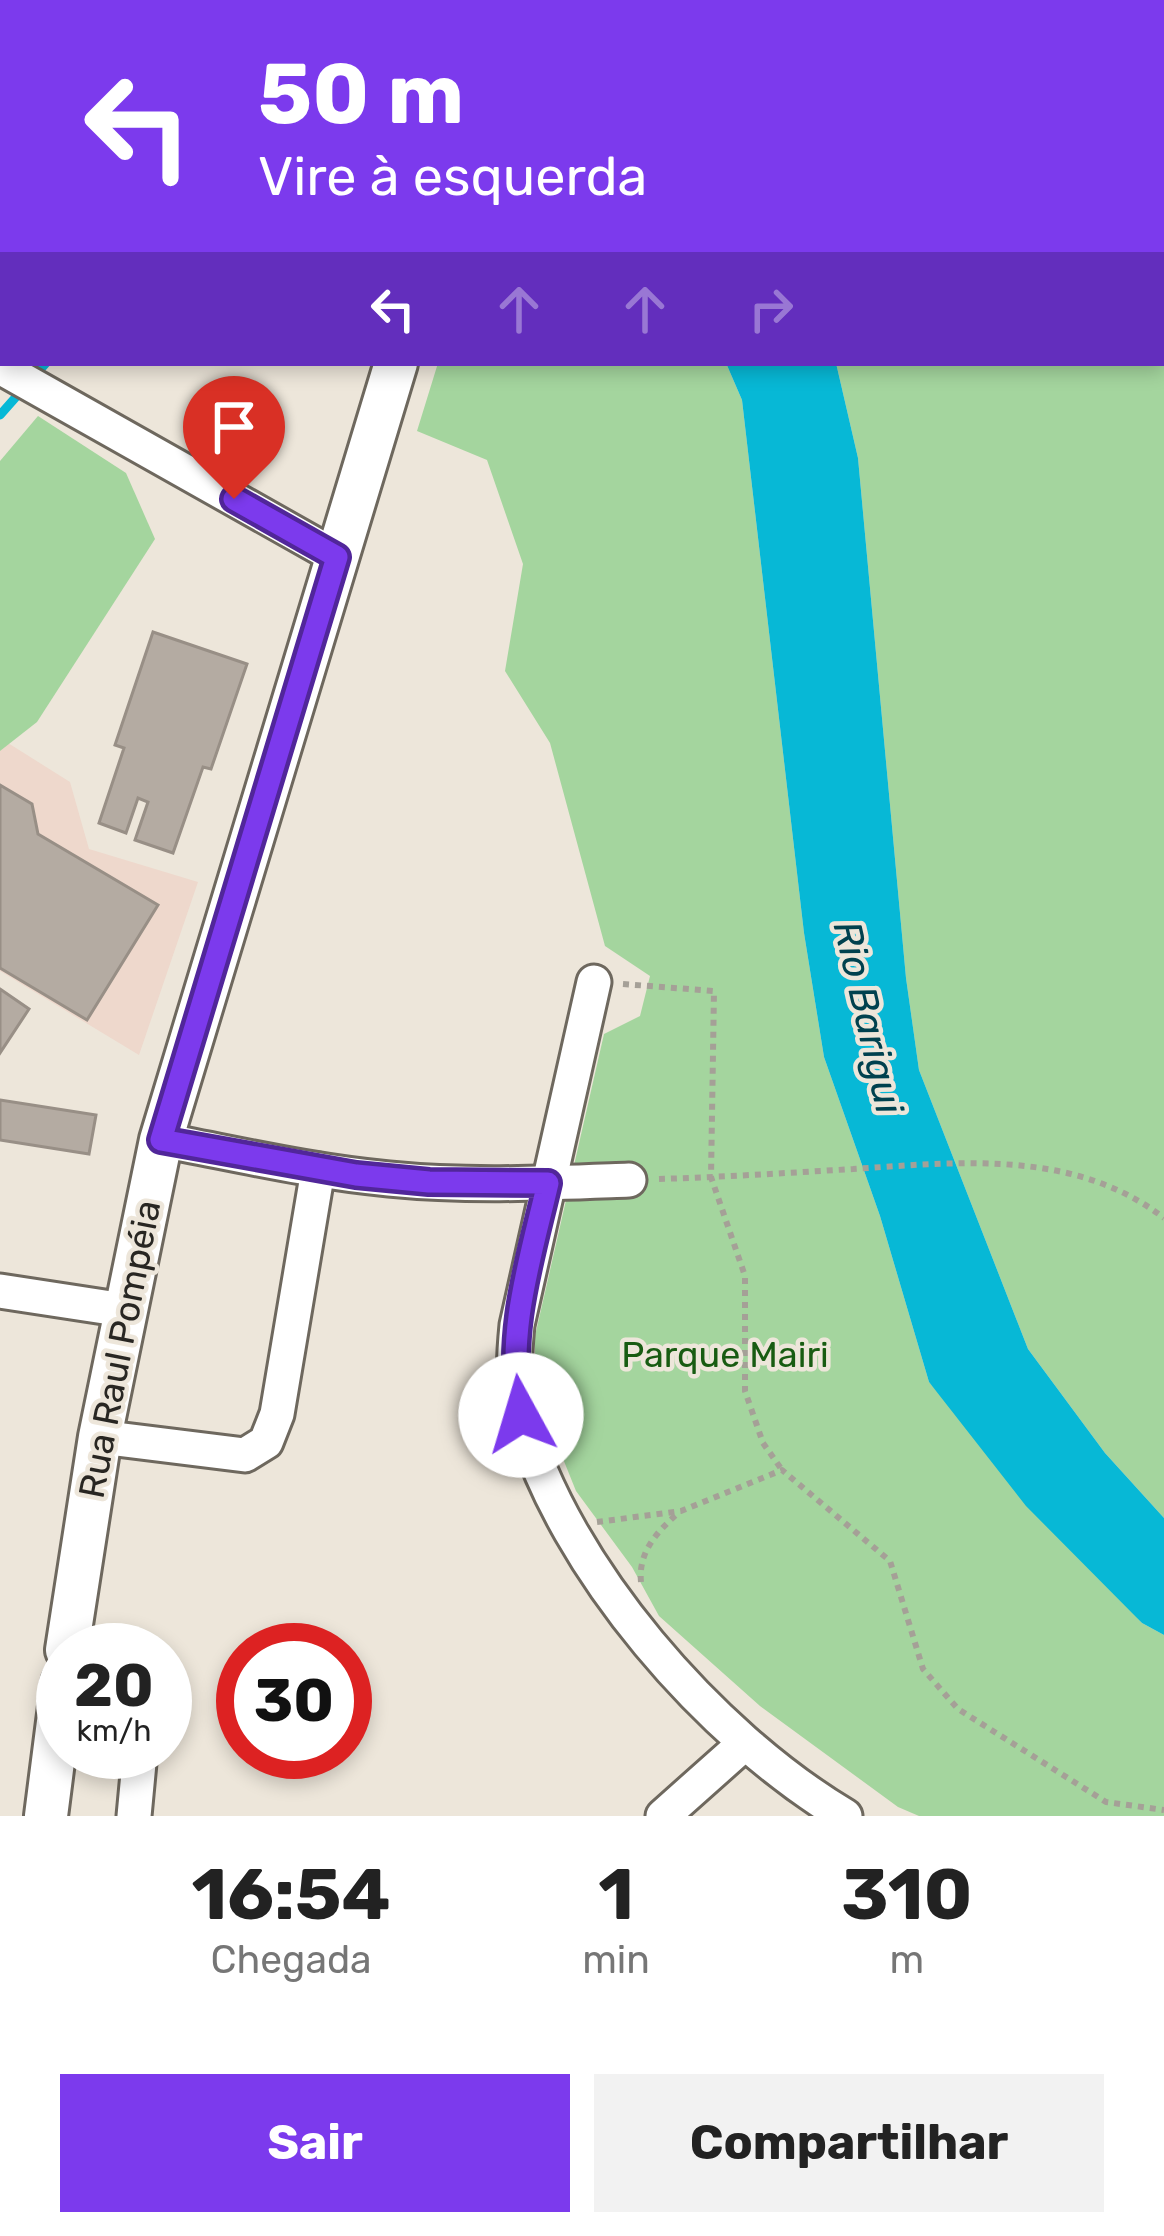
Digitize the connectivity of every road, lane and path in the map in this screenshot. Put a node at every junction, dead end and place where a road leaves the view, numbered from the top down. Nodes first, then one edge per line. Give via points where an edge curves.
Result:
1 (395, 366) edge
2 (2, 367) edge
3 (337, 557) junction
4 (594, 982) joint
5 (161, 1140) junction
6 (318, 1170) junction
7 (711, 1177) junction
8 (629, 1180) joint
9 (548, 1183) junction
10 (1164, 1218) edge
11 (0, 1291) edge
12 (124, 1310) junction
13 (100, 1437) junction
14 (782, 1470) junction
15 (681, 1511) junction
16 (566, 1519) junction
17 (71, 1623) edge
18 (646, 1639) junction
19 (745, 1743) junction
20 (51, 1779) edge
21 (137, 1779) edge
22 (1164, 1810) edge
23 (46, 1816) edge
24 (134, 1816) edge
25 (663, 1816) edge
26 (845, 1816) edge

1 - 3 main road, Rua Raul Pompéia
2 - 3 street
3 - 5 main road, Rua Raul Pompéia
4 - 7 path via 714,992
4 - 9 street
5 - 6 street
5 - 12 main road, Rua Raul Pompéia
6 - 9 street
6 - 13 street via 278,1414 266,1442 245,1455
7 - 8 path
7 - 10 path via 1005,1162 1126,1192
7 - 14 path via 745,1276 745,1391
8 - 9 street
9 - 16 street via 514,1361 521,1415
11 - 12 street
12 - 13 main road, Rua Raul Pompéia
13 - 17 main road, Rua Raul Pompéia
14 - 15 path
14 - 22 path via 890,1561 923,1669 958,1709 1106,1802
15 - 16 path
15 - 18 path via 654,1534 640,1568
16 - 18 street
18 - 19 street
19 - 25 street
19 - 26 street
20 - 23 main road
21 - 24 street

